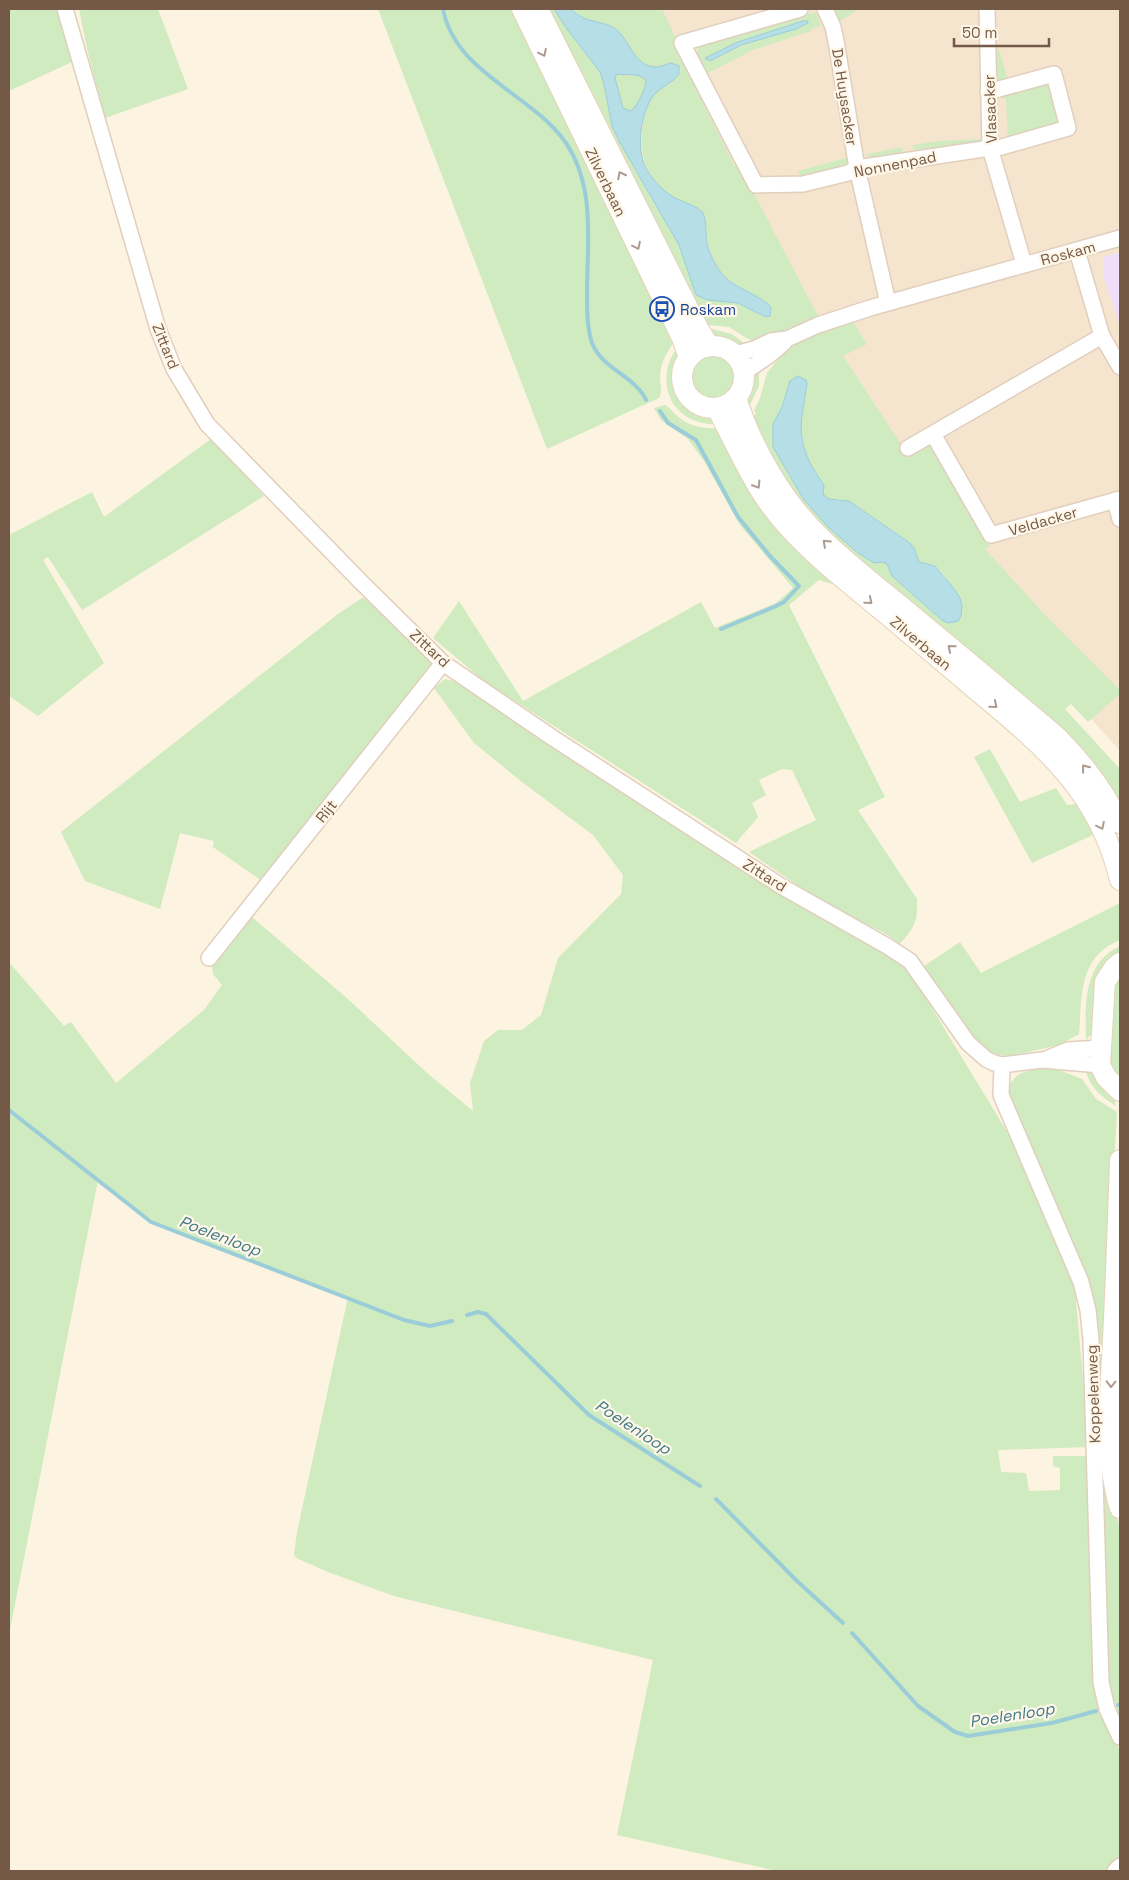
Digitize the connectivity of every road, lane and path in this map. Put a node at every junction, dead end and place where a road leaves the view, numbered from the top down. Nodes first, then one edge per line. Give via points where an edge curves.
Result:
1 (65, 9) edge
2 (522, 9) edge
3 (538, 9) edge
4 (800, 9) edge
5 (825, 9) edge
6 (987, 9) edge
7 (988, 92) junction
8 (990, 148) junction
9 (857, 168) junction
10 (1120, 238) edge
11 (1077, 251) junction
12 (1024, 264) junction
13 (888, 303) junction
14 (1102, 336) junction
15 (786, 339) junction
16 (709, 346) junction
17 (736, 354) junction
18 (689, 356) junction
19 (1120, 367) edge
20 (744, 372) junction
21 (736, 398) junction
22 (717, 408) junction
23 (932, 434) junction
24 (908, 448) dead end
25 (1118, 499) edge
26 (1120, 520) edge
27 (443, 663) junction
28 (1120, 823) edge
29 (1120, 880) edge
30 (209, 958) dead end
31 (1120, 963) edge
32 (1100, 1056) junction
33 (1002, 1065) junction
34 (1120, 1091) edge
35 (1120, 1160) edge
36 (1120, 1508) edge
37 (1120, 1737) edge
38 (1120, 1866) edge
39 (1115, 1871) edge

1 - 27 street, Zittard via 158,329 174,369 207,424
2 -> 18 main road, Zilverbaan
16 -> 3 main road, Zilverbaan
4 - 9 street, Nonnenpad via 682,43 756,185 803,184
5 - 9 street, De Huysacker via 836,41
6 - 7 street, Vlasacker
7 - 8 street, Vlasacker
7 - 8 street, Nonnenpad via 1054,74 1068,128
8 - 9 street, Nonnenpad
8 - 12 street, Vlasacker
9 - 13 street, De Huysacker
10 - 11 street, Roskam
11 - 12 street, Roskam
11 - 14 street
12 - 13 street, Roskam
13 - 15 street, Roskam via 818,325
14 - 19 street
14 - 23 street
15 - 17 street, Roskam
15 - 20 street, Roskam via 777,351
16 - 17 main road via 722,346
16 - 18 main road
17 - 20 main road
18 - 22 main road via 682,375 686,392 699,405
20 - 21 main road via 742,390
21 - 22 main road
28 -> 21 main road, Zilverbaan via 1083,765 1057,737 839,555 805,522 785,497 768,467
22 -> 29 main road, Zilverbaan via 754,481 790,530 833,571 1034,738 1067,772 1096,817 1113,854
23 - 24 street
23 - 25 street, Veldacker via 991,535
25 - 26 street
27 - 30 street, Rijt
27 - 33 street, Zittard via 781,886 910,961 968,1043 986,1059
31 - 32 main road via 1105,982
32 - 33 street via 1068,1050 1042,1060
32 - 34 main road via 1106,1077
33 - 37 street, Koppelenweg via 1001,1094 1080,1282 1088,1310 1101,1682 1107,1709
35 -> 36 main road via 1111,1383 1111,1444
38 - 39 street

